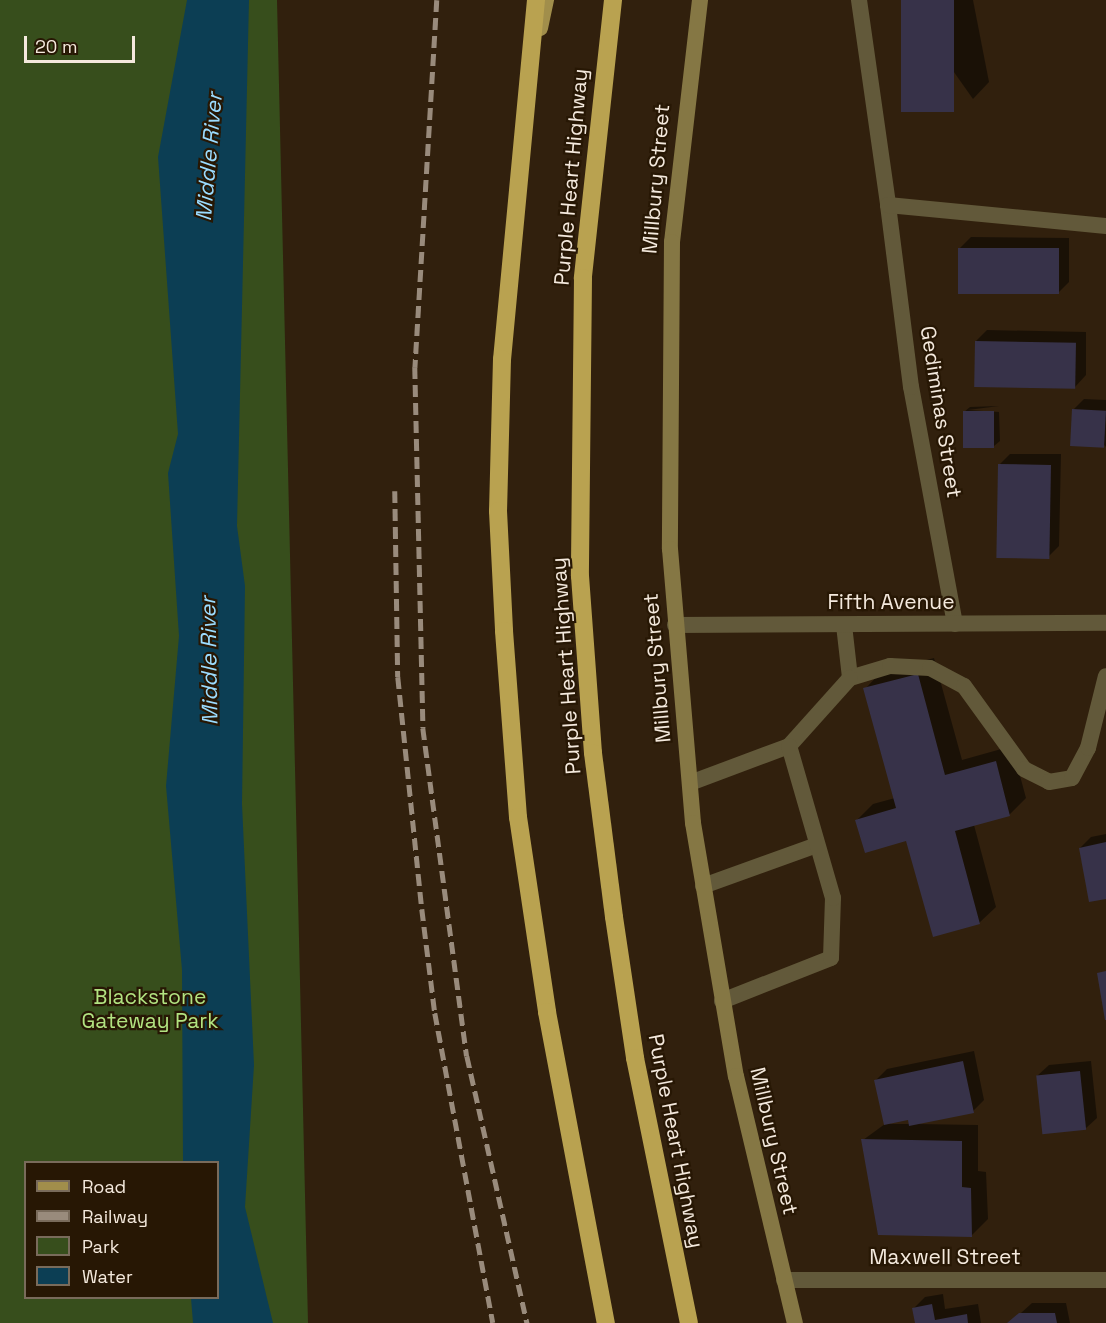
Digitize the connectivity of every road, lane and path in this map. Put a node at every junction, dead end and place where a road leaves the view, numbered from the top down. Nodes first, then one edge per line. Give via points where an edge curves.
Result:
1 (536, 0) edge
2 (546, 0) edge
3 (614, 0) edge
4 (700, 0) edge
5 (859, 0) edge
6 (514, 199) junction
7 (888, 206) junction
8 (1106, 226) edge
9 (1106, 623) edge
10 (955, 624) junction
11 (844, 625) junction
12 (675, 626) junction
13 (1106, 676) edge
14 (850, 678) junction
15 (789, 746) junction
16 (690, 783) junction
17 (817, 845) junction
18 (703, 886) junction
19 (722, 1001) junction
20 (784, 1280) junction
21 (1106, 1280) edge
22 (606, 1323) edge
23 (689, 1323) edge
24 (795, 1323) edge

1 - 6 highway
2 - 6 main road
3 - 23 highway, Purple Heart Highway via 583,278 580,576 593,753 614,917 635,1058
4 - 12 main road, Millbury Street via 679,164 668,341
5 - 7 street, Gediminas Street
6 - 22 highway via 498,511 518,817 549,1024
7 - 8 street
7 - 10 street, Gediminas Street via 911,387
9 - 10 street, Fifth Avenue
10 - 11 street, Fifth Avenue
11 - 12 street, Fifth Avenue
11 - 14 street
12 - 16 main road, Millbury Street
13 - 14 street via 1088,748 1072,777 1049,782 1024,769 964,686 930,668 890,666
14 - 15 street
15 - 16 street
15 - 17 street
16 - 18 main road, Millbury Street
17 - 18 street
17 - 19 street via 833,898 831,958
18 - 19 main road, Millbury Street
19 - 20 main road, Millbury Street
20 - 21 street, Maxwell Street
20 - 24 main road, Millbury Street

